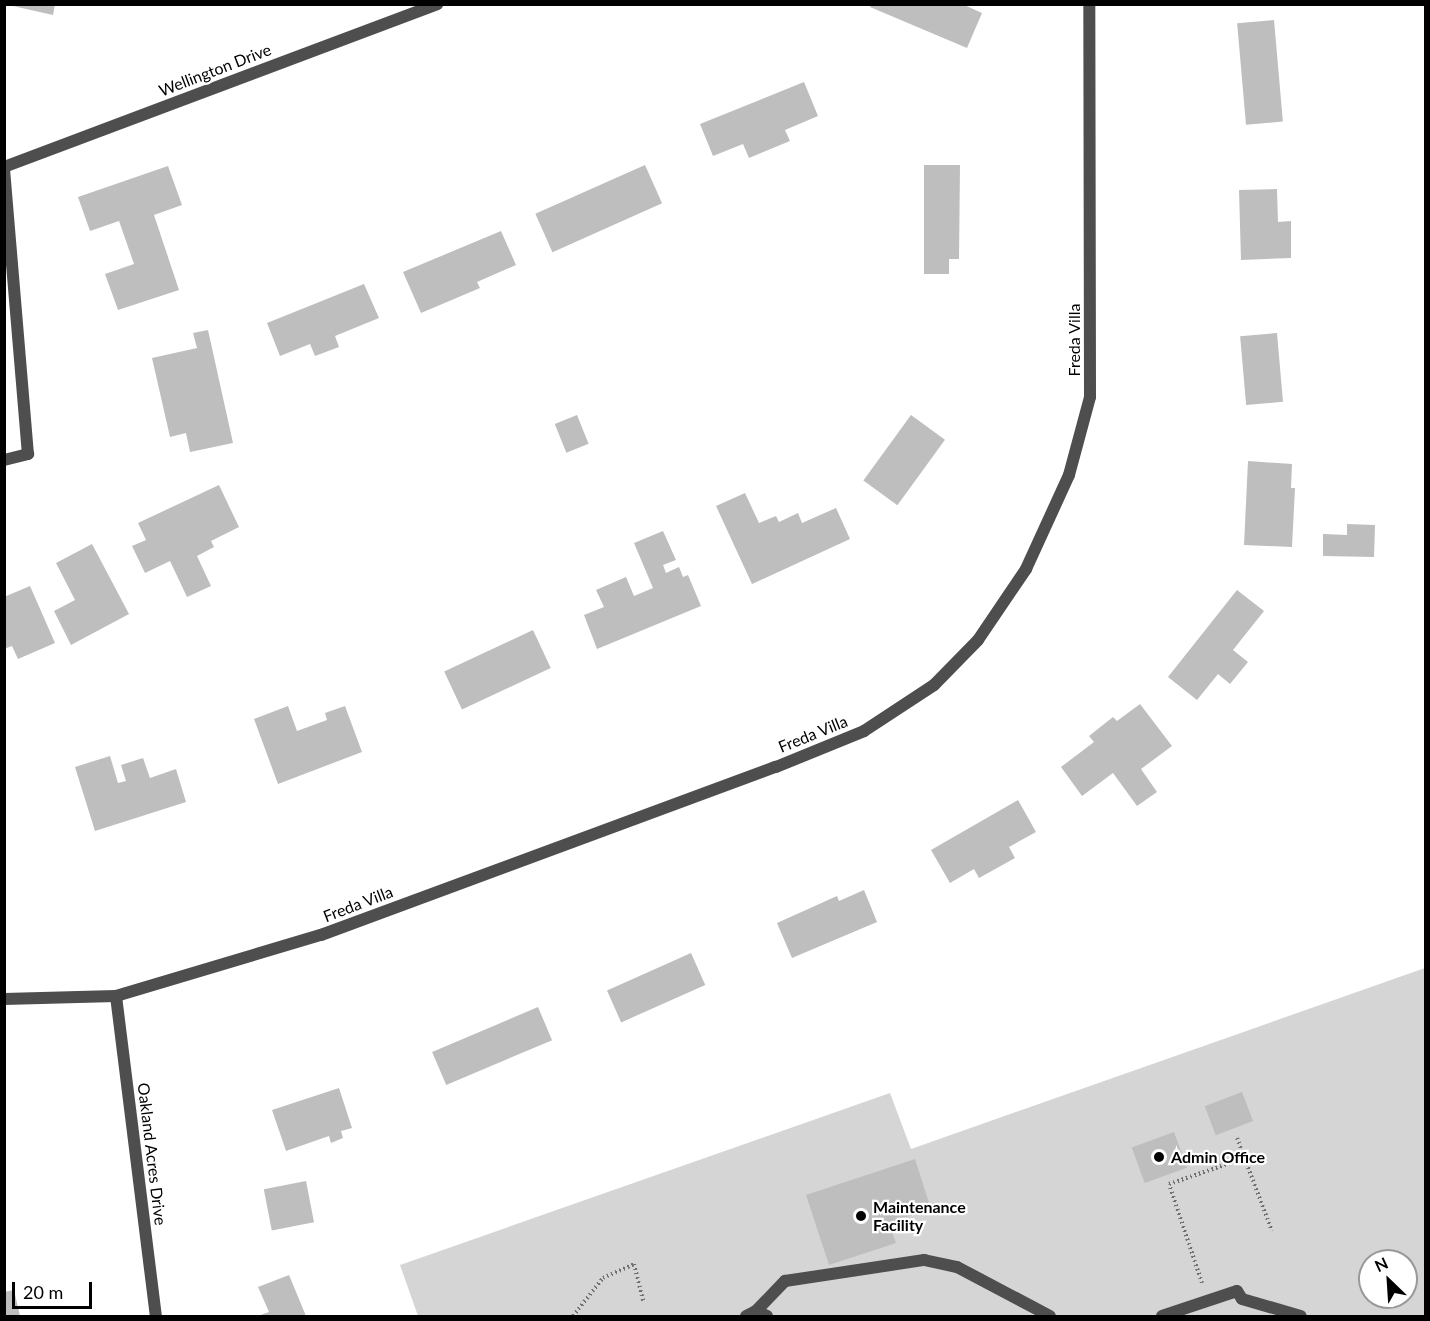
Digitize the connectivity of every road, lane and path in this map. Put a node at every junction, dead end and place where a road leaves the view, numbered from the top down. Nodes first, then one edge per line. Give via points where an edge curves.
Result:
1 (437, 4) edge
2 (1089, 4) edge
3 (4, 168) edge
4 (4, 460) edge
5 (116, 996) junction
6 (4, 999) edge
7 (1237, 1138) dead end
8 (1245, 1158) junction
9 (1272, 1231) dead end
10 (1208, 1300) junction
11 (643, 1301) dead end
12 (756, 1315) edge
13 (156, 1317) edge
14 (573, 1317) edge
15 (1050, 1317) edge
16 (1162, 1317) edge
17 (1301, 1317) edge

1 - 3 street, Wellington Drive
2 - 5 street, Freda Villa via 1090,397 1069,475 1026,569 978,640 934,685 864,731 777,767 321,936
3 - 4 street via 28,454
5 - 6 street, Freda Villa
5 - 13 street, Oakland Acres Drive
7 - 8 path
8 - 9 path
8 - 10 path via 1169,1184
10 - 16 street
10 - 17 street via 1237,1291 1242,1299
11 - 14 path via 634,1264 603,1278
12 - 15 street via 785,1281 924,1260 957,1267

